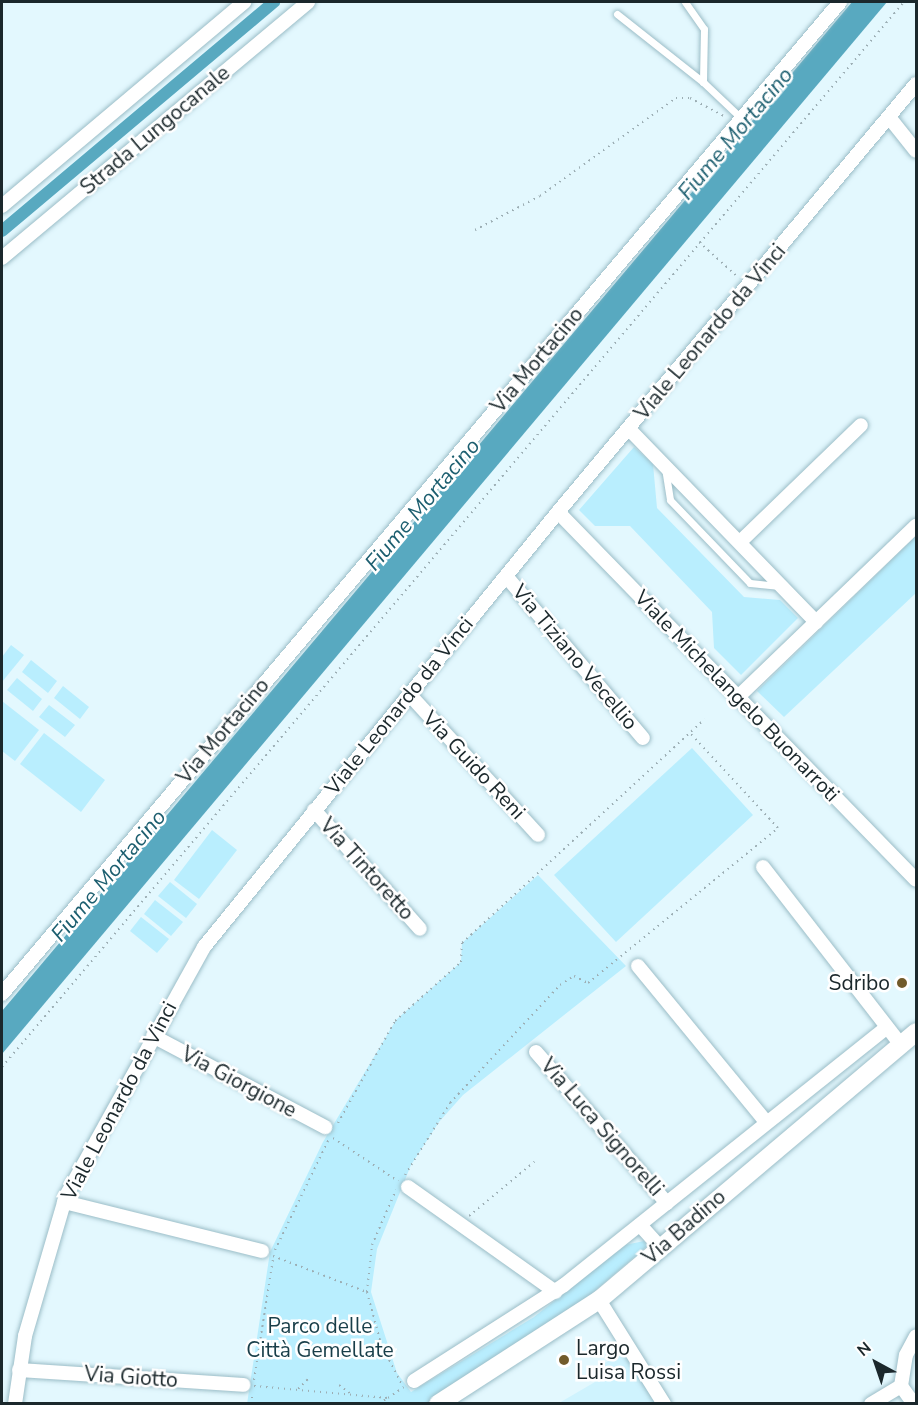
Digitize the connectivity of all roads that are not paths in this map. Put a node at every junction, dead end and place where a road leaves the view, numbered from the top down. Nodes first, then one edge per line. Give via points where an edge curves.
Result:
1 (244, 2) edge
2 (308, 2) edge
3 (685, 2) edge
4 (840, 2) edge
5 (617, 14) dead end
6 (703, 82) junction
7 (916, 84) edge
8 (889, 117) junction
9 (739, 120) junction
10 (916, 151) edge
11 (2, 206) edge
12 (2, 258) edge
13 (861, 425) dead end
14 (629, 429) junction
15 (665, 466) junction
16 (558, 512) junction
17 (916, 526) edge
18 (740, 542) junction
19 (506, 576) junction
20 (780, 586) junction
21 (816, 622) junction
22 (409, 694) junction
23 (738, 697) junction
24 (643, 738) dead end
25 (314, 810) junction
26 (538, 835) dead end
27 (763, 867) dead end
28 (916, 880) edge
29 (420, 929) dead end
30 (638, 966) dead end
31 (2, 994) edge
32 (887, 1027) junction
33 (916, 1032) edge
34 (153, 1036) junction
35 (901, 1045) junction
36 (536, 1052) dead end
37 (766, 1122) junction
38 (328, 1132) road end
39 (404, 1185) road end
40 (64, 1202) junction
41 (667, 1203) junction
42 (640, 1224) junction
43 (660, 1247) junction
44 (268, 1254) road end
45 (556, 1292) junction
46 (599, 1299) junction
47 (916, 1336) edge
48 (19, 1370) junction
49 (409, 1384) road end
50 (248, 1386) road end
51 (901, 1386) junction
52 (15, 1404) edge
53 (438, 1404) edge
54 (664, 1404) edge
55 (871, 1404) edge
56 (914, 1404) edge

1 - 11 street
2 - 12 street, Strada Lungocanale
3 - 6 lane via 704,29
4 - 9 street, Via Mortacino
5 - 6 lane
6 - 9 lane
7 - 8 street, Viale Leonardo da Vinci
8 - 10 street
8 - 14 street, Viale Leonardo da Vinci
9 - 31 street, Via Mortacino
13 - 18 street
14 - 15 street
14 - 16 street, Viale Leonardo da Vinci
15 - 18 street
15 - 20 lane via 670,500 750,583
16 - 19 street, Viale Leonardo da Vinci
16 - 23 street, Viale Michelangelo Buonarroti
17 - 21 street
18 - 20 street
19 - 22 street, Viale Leonardo da Vinci
19 - 24 street, Via Tiziano Vecellio
20 - 21 street
21 - 23 street
22 - 25 street, Viale Leonardo da Vinci
22 - 26 street, Via Guido Reni
23 - 28 street, Viale Michelangelo Buonarroti
25 - 29 street, Via Tintoretto
25 - 34 street, Viale Leonardo da Vinci via 204,947
27 - 32 street
30 - 37 street
32 - 35 street
32 - 37 street, Via Badino
33 - 35 street, Via Badino
34 - 38 street, Via Giorgione
34 - 40 street, Viale Leonardo da Vinci
35 - 43 street, Via Badino
36 - 41 street, Via Luca Signorelli
37 - 41 street, Via Badino
39 - 45 street
40 - 44 street
40 - 48 street, Viale Leonardo da Vinci
41 - 42 street, Via Badino
42 - 43 street
42 - 45 street, Via Badino
43 - 46 street, Via Badino
45 - 49 street, Via Badino
46 - 53 street, Via Badino
46 - 54 street
47 - 51 street via 906,1355
48 - 50 street, Via Giotto
48 - 52 street, Viale Leonardo da Vinci
51 - 55 street
51 - 56 street

